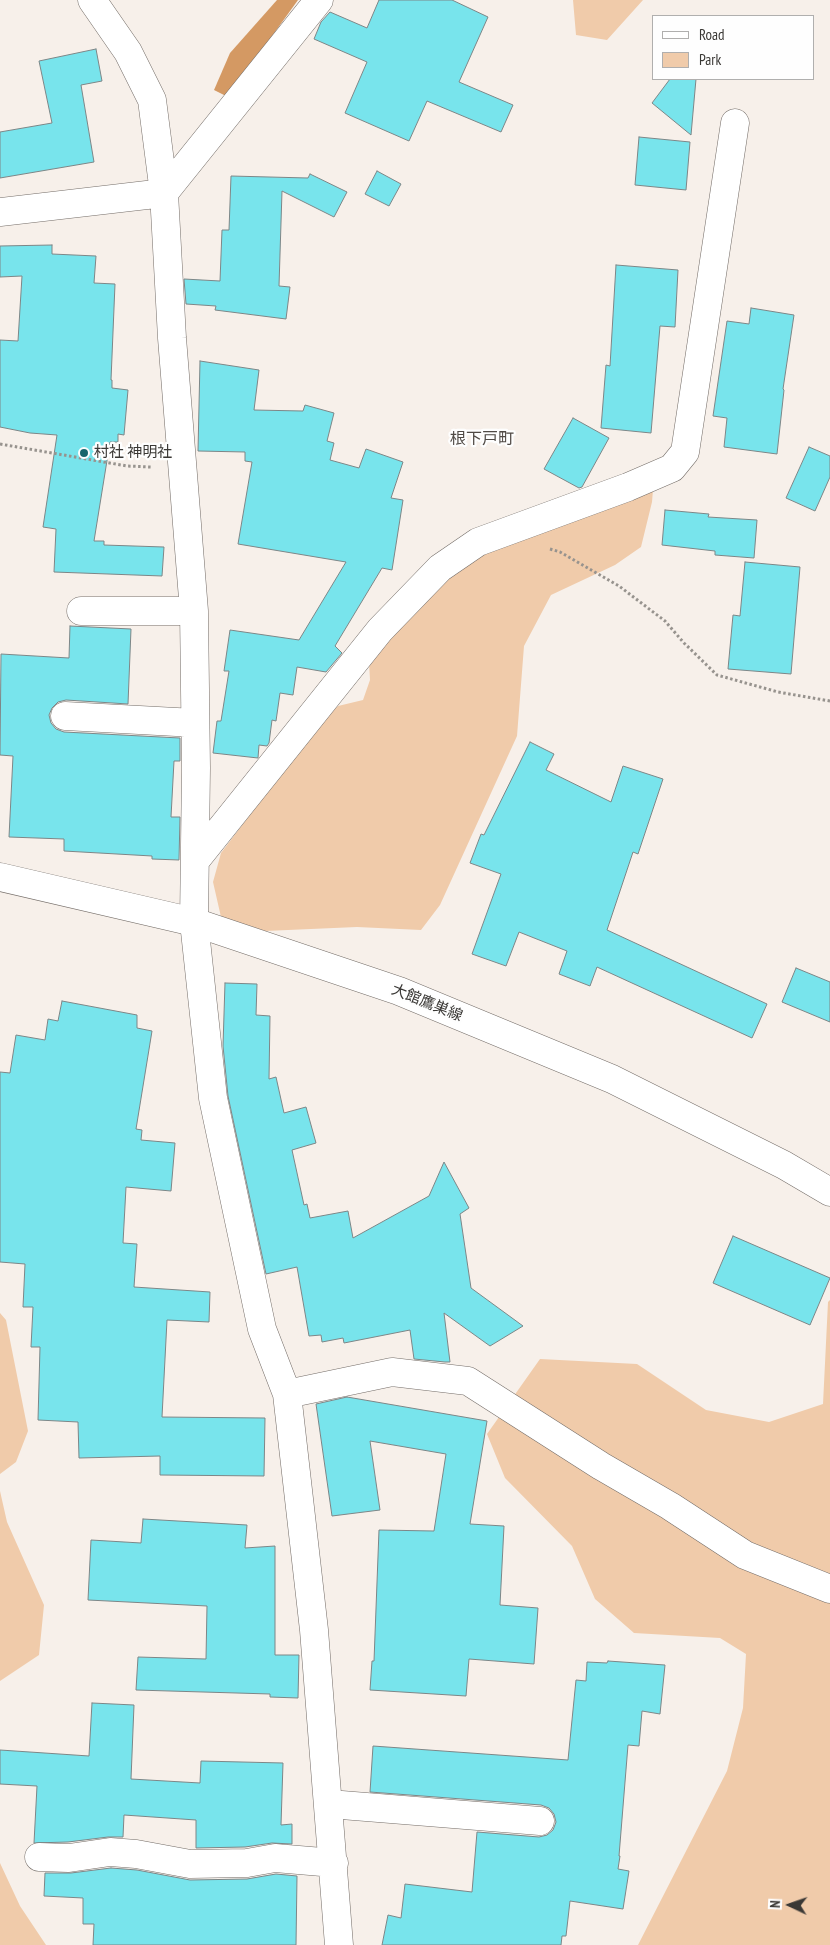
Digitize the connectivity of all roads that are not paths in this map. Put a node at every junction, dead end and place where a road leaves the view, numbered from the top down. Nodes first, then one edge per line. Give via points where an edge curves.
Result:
1 (92, 0) edge
2 (319, 0) edge
3 (735, 123) dead end
4 (164, 193) junction
5 (0, 212) edge
6 (80, 611) dead end
7 (194, 611) junction
8 (65, 716) dead end
9 (195, 723) junction
10 (195, 861) junction
11 (0, 877) edge
12 (194, 922) junction
13 (830, 1192) edge
14 (287, 1394) junction
15 (830, 1589) edge
16 (329, 1804) junction
17 (540, 1821) dead end
18 (39, 1857) dead end
19 (334, 1863) junction
20 (340, 1945) edge

1 - 4 street via 128,52 152,100
2 - 4 street
3 - 10 street via 685,452 672,468 478,542 440,568 380,630
4 - 5 street
4 - 7 street
6 - 7 street
7 - 9 street
8 - 9 street
9 - 10 street
10 - 12 street
11 - 12 street, 大館鷹巣線
12 - 13 street, 大館鷹巣線 via 399,991 612,1079 784,1165
12 - 14 street via 213,1098 262,1329
14 - 15 street via 392,1372 468,1381 745,1556
14 - 16 street via 314,1630
16 - 17 street
16 - 19 street
18 - 19 street via 69,1858 110,1852 190,1864 247,1863 274,1858
19 - 20 street

